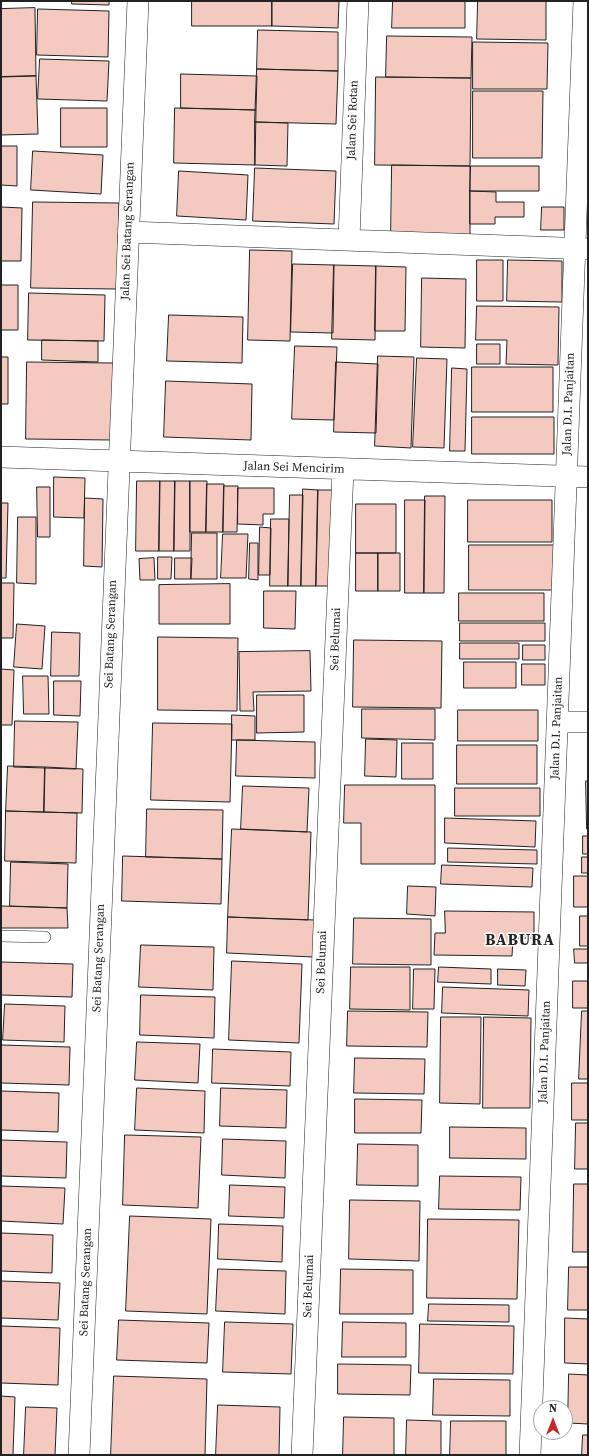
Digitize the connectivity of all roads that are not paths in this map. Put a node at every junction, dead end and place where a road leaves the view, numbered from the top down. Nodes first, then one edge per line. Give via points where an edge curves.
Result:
1 (138, 1) edge
2 (358, 1) edge
3 (584, 1) edge
4 (128, 232) junction
5 (349, 240) junction
6 (581, 249) edge
7 (1, 457) edge
8 (118, 461) junction
9 (343, 470) junction
10 (567, 476) junction
11 (588, 477) edge
12 (558, 722) junction
13 (588, 722) edge
14 (1, 936) edge
15 (45, 937) dead end
16 (79, 1455) edge
17 (302, 1455) edge
18 (530, 1455) edge

1 - 4 street, Jalan Sei Batang Serangan
2 - 5 street, Jalan Sei Rotan
3 - 6 street, Jalan D.I. Panjaitan
4 - 5 street
4 - 8 street, Jalan Sei Batang Serangan
5 - 6 street
6 - 10 street, Jalan D.I. Panjaitan
7 - 8 street, Jalan Sei Mencirim
8 - 9 street, Jalan Sei Mencirim
8 - 16 street, Sei Batang Serangan
9 - 10 street, Jalan Sei Mencirim
9 - 17 street, Sei Belumai
10 - 11 street, Jalan Sei Mencirim
10 - 12 street, Jalan D.I. Panjaitan
12 - 13 street
12 - 18 street, Jalan D.I. Panjaitan
14 - 15 lane

